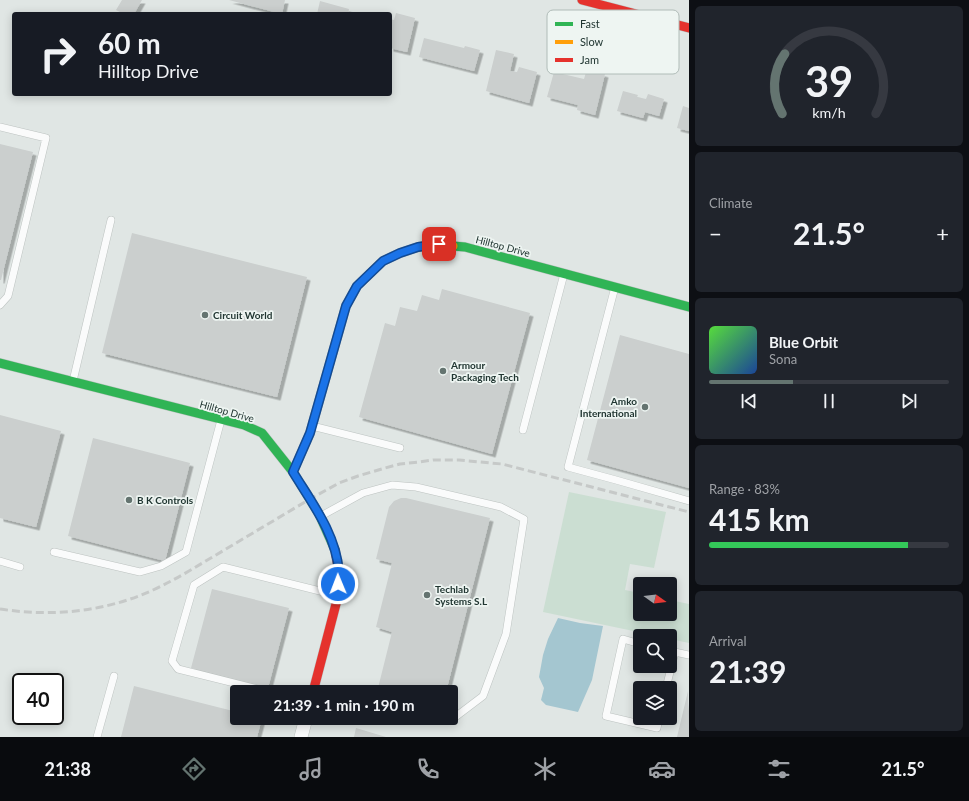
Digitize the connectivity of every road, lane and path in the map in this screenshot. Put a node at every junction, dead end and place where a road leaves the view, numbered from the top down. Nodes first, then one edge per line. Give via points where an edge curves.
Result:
1 (582, 0) edge
2 (620, 10) edge
3 (679, 25) edge
4 (689, 28) edge
5 (0, 126) edge
6 (111, 220) dead end
7 (564, 274) junction
8 (615, 287) junction
9 (0, 305) edge
10 (689, 306) edge
11 (0, 363) edge
12 (73, 381) junction
13 (221, 420) junction
14 (312, 426) junction
15 (523, 430) dead end
16 (400, 448) dead end
17 (293, 472) junction
18 (689, 501) edge
19 (320, 517) junction
20 (54, 552) dead end
21 (0, 561) edge
22 (20, 567) dead end
23 (336, 595) junction
24 (633, 642) edge
25 (677, 652) edge
26 (689, 655) edge
27 (114, 676) dead end
28 (242, 685) edge
29 (314, 685) edge
30 (458, 715) edge
31 (633, 722) edge
32 (304, 725) edge
33 (644, 725) edge
34 (658, 725) edge
35 (97, 737) edge
36 (301, 737) edge

1 - 2 street
3 - 4 street
5 - 9 lane via 46,138 8,296
6 - 12 lane
7 - 8 street, Hilltop Drive
7 - 14 street, Hilltop Drive via 465,247 439,244 418,247 383,261 357,286 346,306
7 - 15 lane
8 - 10 street, Hilltop Drive
8 - 18 lane via 568,467
11 - 12 street, Hilltop Drive
12 - 13 street, Hilltop Drive
13 - 17 street, Hilltop Drive via 244,425 262,433
13 - 20 lane via 186,552 162,566 140,572
14 - 16 lane
14 - 17 street, Hilltop Drive
17 - 19 street
19 - 23 street via 334,547 339,572
19 - 30 lane via 363,493 392,485 416,487 500,507 524,519 506,634 483,696
21 - 22 lane
23 - 28 lane via 223,567 194,585 172,661 178,669
23 - 29 street via 336,604
24 - 31 lane via 623,640 606,716
25 - 26 lane
27 - 35 lane
32 - 36 street
33 - 34 lane via 657,728

